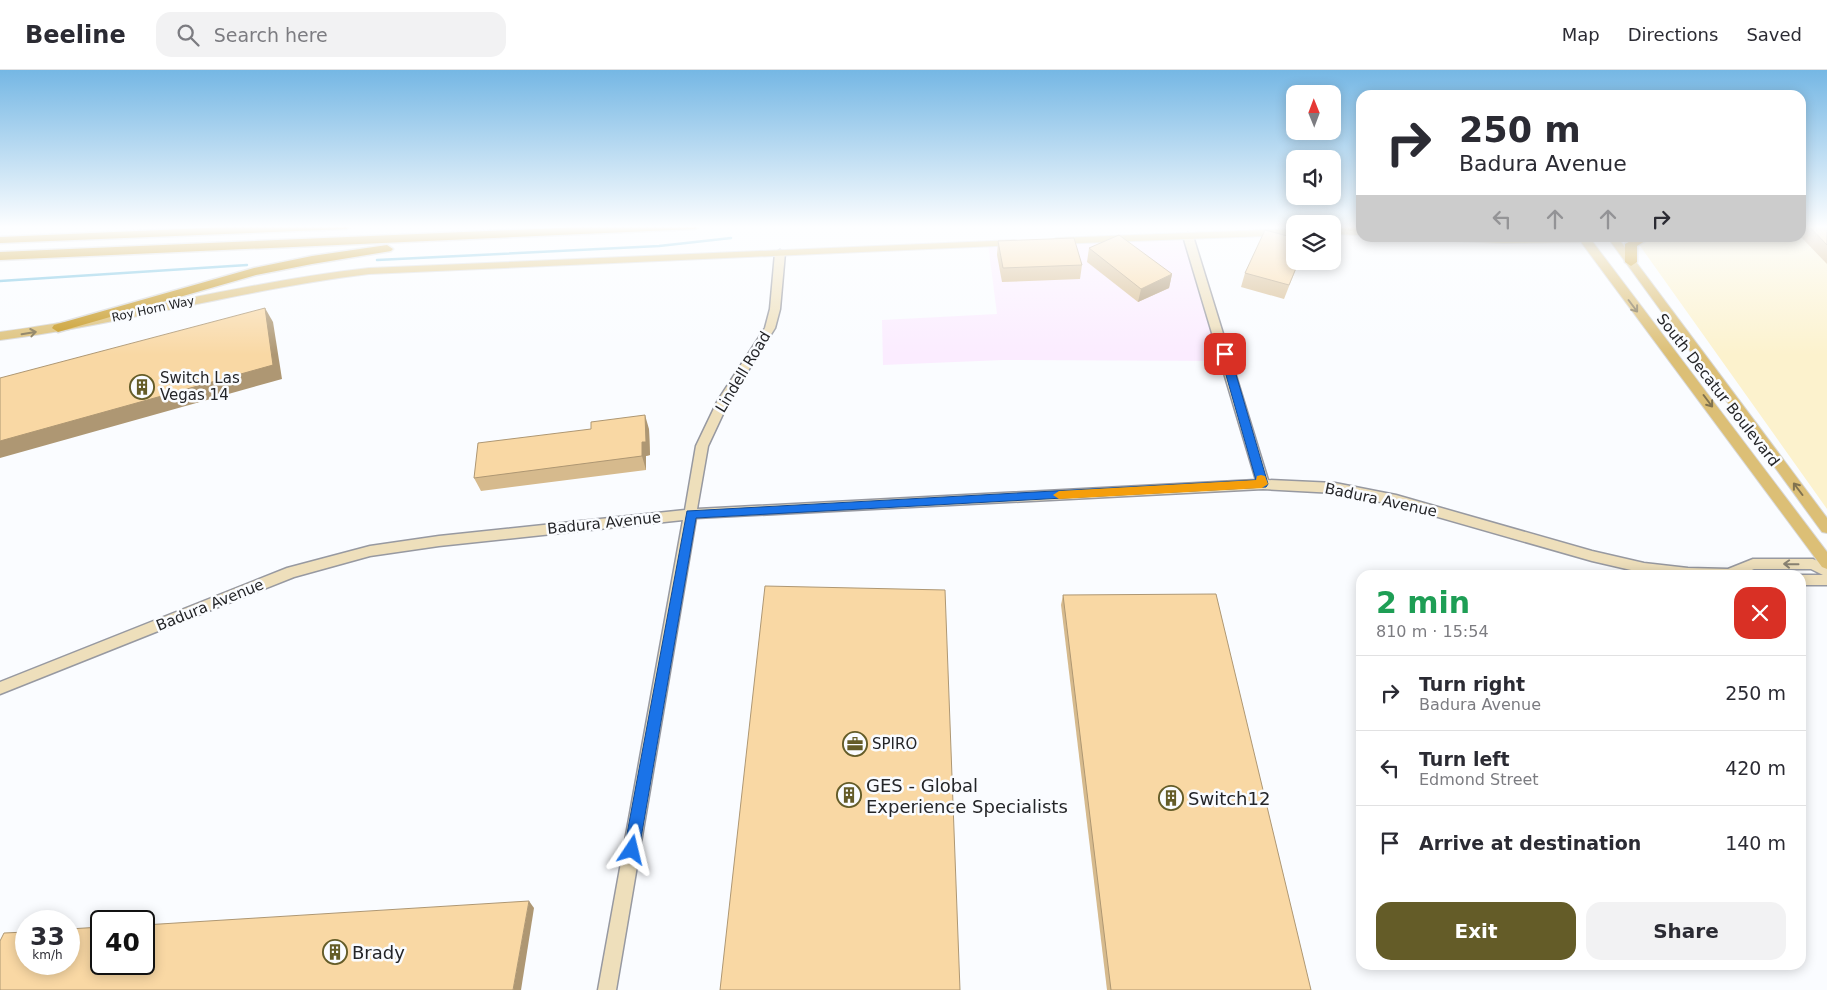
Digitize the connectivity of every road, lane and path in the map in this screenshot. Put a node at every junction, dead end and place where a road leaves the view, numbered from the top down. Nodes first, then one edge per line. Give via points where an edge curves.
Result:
1 (270, 269) edge
2 (417, 269) edge
3 (779, 269) edge
4 (1198, 269) edge
5 (1602, 269) edge
6 (1606, 269) edge
7 (1637, 269) edge
8 (1615, 281) junction
9 (58, 328) junction
10 (0, 336) edge
11 (1262, 484) junction
12 (691, 514) junction
13 (1827, 528) edge
14 (1827, 563) edge
15 (1662, 570) edge
16 (1743, 570) edge
17 (1827, 571) edge
18 (1806, 580) edge
19 (1827, 580) edge
20 (0, 688) edge
21 (607, 990) edge

1 - 9 highway
2 - 9 main road, Roy Horn Way via 329,275 255,287
3 - 12 main road, Lindell Road via 770,328 724,400 702,446
4 - 11 main road
5 - 8 main road
6 - 8 main road, South Decatur Boulevard
13 -> 7 main road, South Decatur Boulevard
8 -> 14 main road, South Decatur Boulevard
10 -> 9 main road, Roy Horn Way
11 - 12 main road, Badura Avenue
11 - 15 main road, Badura Avenue via 1335,488 1388,498 1592,556
12 - 20 main road, Badura Avenue via 370,551 292,572
12 - 21 main road, Lindell Road
17 -> 16 main road, Badura Avenue via 1812,564 1753,564
18 - 19 main road

